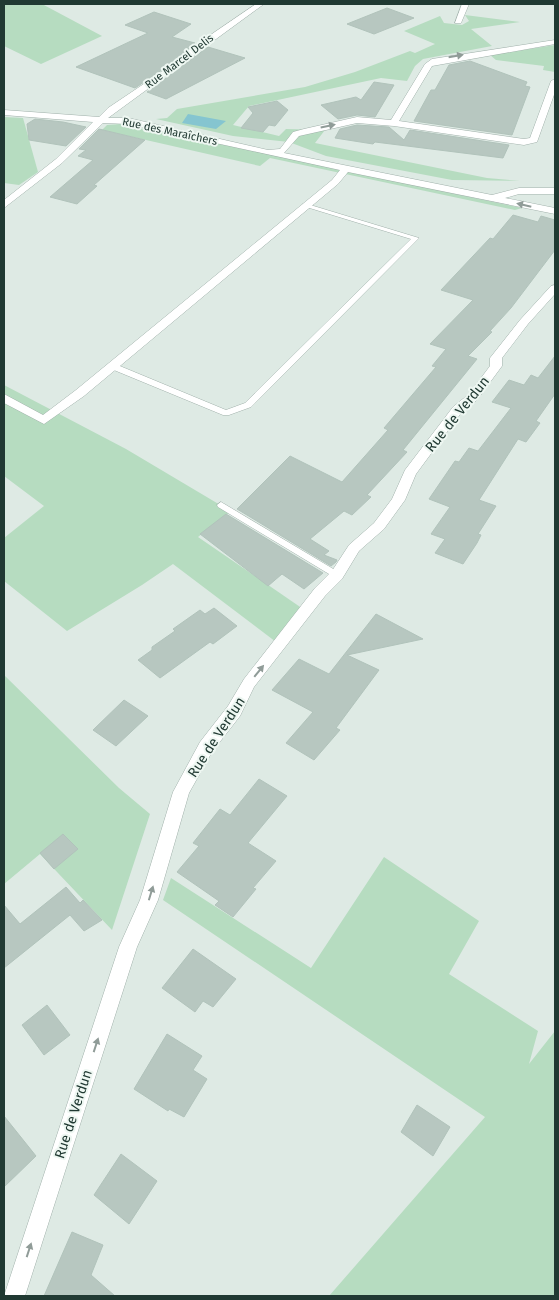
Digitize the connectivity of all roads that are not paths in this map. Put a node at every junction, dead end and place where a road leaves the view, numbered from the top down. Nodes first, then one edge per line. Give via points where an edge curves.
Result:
1 (260, 4) edge
2 (465, 4) edge
3 (458, 21) dead end
4 (555, 42) edge
5 (555, 81) edge
6 (4, 112) edge
7 (99, 120) junction
8 (394, 123) junction
9 (247, 147) junction
10 (284, 148) junction
11 (265, 152) junction
12 (332, 166) junction
13 (346, 169) junction
14 (555, 191) edge
15 (492, 198) junction
16 (4, 205) edge
17 (305, 205) junction
18 (555, 211) edge
19 (555, 288) edge
20 (112, 366) junction
21 (4, 398) edge
22 (220, 505) dead end
23 (337, 575) junction
24 (14, 1296) edge

1 - 7 street, Rue Marcel Delis
2 - 3 street
8 -> 4 street via 429,64
5 - 8 street via 534,140 524,142
6 - 7 street, Rue des Maraîchers
7 - 9 street, Rue des Maraîchers via 128,121
7 - 16 street, Rue Marcel Delis via 59,161
10 -> 8 street via 299,133 357,120
9 - 10 street, Rue des Maraîchers
9 - 11 street, Rue des Maraîchers
10 - 11 street
10 - 12 street, Rue des Maraîchers
11 - 12 street, Rue des Maraîchers
12 - 13 street, Rue des Maraîchers
13 - 15 street, Rue des Maraîchers
13 - 17 street via 336,182
14 - 15 street, Rue des Maraîchers via 519,191
18 -> 15 street
17 - 20 street
17 - 20 lane via 416,238 248,405 226,413
19 - 23 street, Rue de Verdun via 496,358 496,366 474,397 457,410 410,473 398,500 379,526 354,548
20 - 21 street via 44,420
22 - 23 lane
24 -> 23 street, Rue de Verdun via 128,947 149,900 181,792 206,746 234,711 249,683

